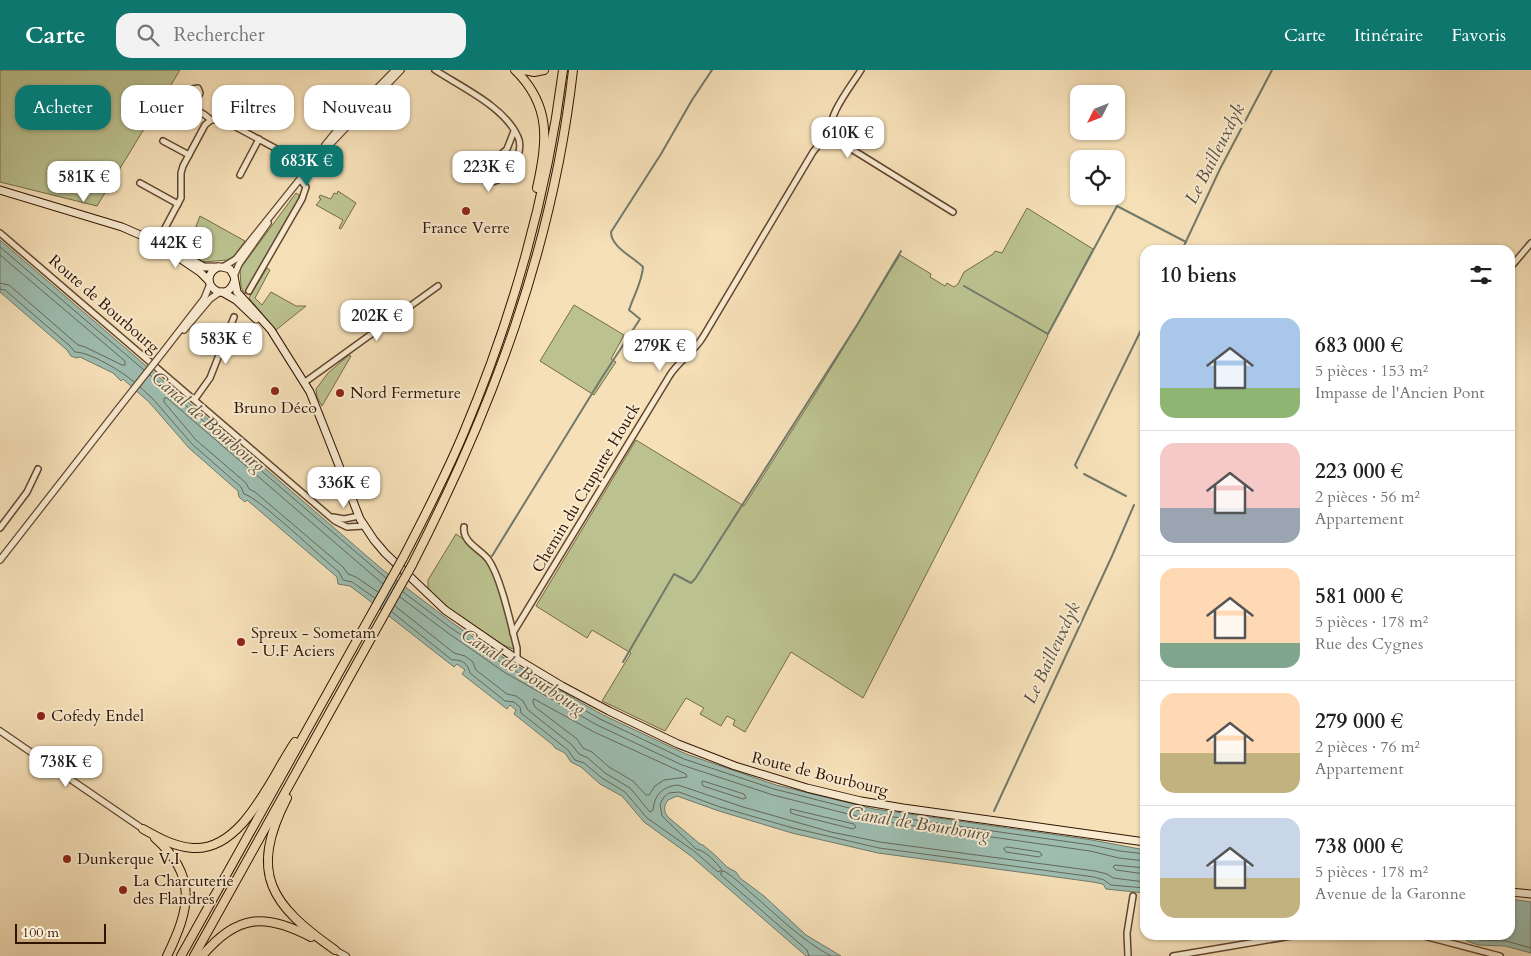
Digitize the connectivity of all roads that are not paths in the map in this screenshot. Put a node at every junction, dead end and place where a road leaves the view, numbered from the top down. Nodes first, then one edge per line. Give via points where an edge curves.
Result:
1 (395, 70) edge
2 (401, 70) edge
3 (435, 70) edge
4 (515, 70) edge
5 (524, 70) edge
6 (544, 70) edge
7 (563, 70) edge
8 (573, 70) edge
9 (861, 70) edge
10 (202, 115) edge
11 (210, 120) junction
12 (514, 131) junction
13 (832, 137) junction
14 (259, 139) junction
15 (164, 141) dead end
16 (189, 155) junction
17 (316, 159) junction
18 (310, 167) junction
19 (240, 175) dead end
20 (300, 179) junction
21 (140, 183) dead end
22 (0, 190) edge
23 (282, 203) junction
24 (178, 204) junction
25 (953, 212) dead end
26 (0, 233) edge
27 (531, 237) junction
28 (157, 243) junction
29 (1531, 243) edge
30 (1515, 262) edge
31 (221, 267) junction
32 (234, 279) junction
33 (210, 282) junction
34 (438, 286) dead end
35 (249, 291) dead end
36 (221, 292) junction
37 (234, 318) dead end
38 (163, 352) junction
39 (296, 367) junction
40 (304, 382) junction
41 (195, 399) junction
42 (38, 469) dead end
43 (326, 514) junction
44 (359, 516) junction
45 (364, 526) junction
46 (464, 527) dead end
47 (0, 528) edge
48 (0, 560) edge
49 (513, 633) junction
50 (514, 658) junction
51 (318, 710) junction
52 (0, 731) edge
53 (313, 742) junction
54 (144, 829) junction
55 (1140, 841) edge
56 (1515, 892) edge
57 (1531, 894) edge
58 (1133, 896) dead end
59 (1267, 940) edge
60 (1439, 940) edge
61 (335, 950) junction
62 (167, 956) edge
63 (181, 956) edge
64 (194, 956) edge
65 (202, 956) edge
66 (346, 956) edge
67 (1128, 956) edge
68 (1173, 956) edge
69 (1500, 956) edge

1 - 17 street via 338,129
2 - 17 street
3 - 12 street via 489,104
4 - 27 highway via 534,95 545,130
5 - 6 highway
7 - 27 highway
8 - 53 highway, bridge via 553,192 535,262 496,381 471,443 412,565
9 - 13 street via 832,119
10 - 11 street
11 - 14 street via 223,120
11 - 16 street
12 - 12 street via 508,149 481,167 480,175 485,181 495,182 515,163 520,146
13 - 25 street
13 - 49 street, Chemin du Cruputte Houck via 813,152 703,337 677,364
14 - 18 street
14 - 19 street
15 - 16 street
16 - 24 street via 182,169
17 - 18 street
18 - 20 street
20 - 23 street
20 - 35 street via 306,187 302,199
21 - 24 street
22 - 28 main road via 105,220
23 - 31 street via 236,259
23 - 32 street via 239,264
24 - 28 street
26 - 41 street, Route de Bourbourg
27 - 51 highway, bridge via 503,330 444,477
28 - 31 main road via 204,267
28 - 33 main road
29 - 30 street
31 - 32 main road via 230,270
31 - 33 main road via 212,272
32 - 36 main road via 231,289
32 - 39 main road via 237,292 267,326
33 - 36 main road
33 - 38 street via 205,297
34 - 40 street
36 - 38 street via 210,299
36 - 39 main road via 234,298 251,314
37 - 41 street via 210,378
38 - 48 street, bridge
39 - 40 main road, Route de Bourbourg
40 - 44 main road, Route de Bourbourg
41 - 43 street, Route de Bourbourg
42 - 47 street
43 - 44 street via 338,519
43 - 45 street, Route de Bourbourg via 344,526
44 - 45 main road, Route de Bourbourg
45 - 50 main road, Route de Bourbourg via 385,553 438,604
46 - 49 street via 466,537 494,570
49 - 50 street via 517,651
50 - 55 main road, Route de Bourbourg via 648,730 722,761 780,780 889,806
51 - 54 highway via 250,814 228,838 207,847 189,848 168,842
51 - 63 highway
52 - 54 street
53 - 61 highway via 275,825 270,844 269,874 274,892 286,910
53 - 64 highway
54 - 62 highway via 175,859 186,887 183,921
56 - 57 main road
58 - 67 street via 1127,933
59 - 68 street
60 - 69 street
61 - 65 highway via 285,925 258,921 226,932
61 - 66 street

